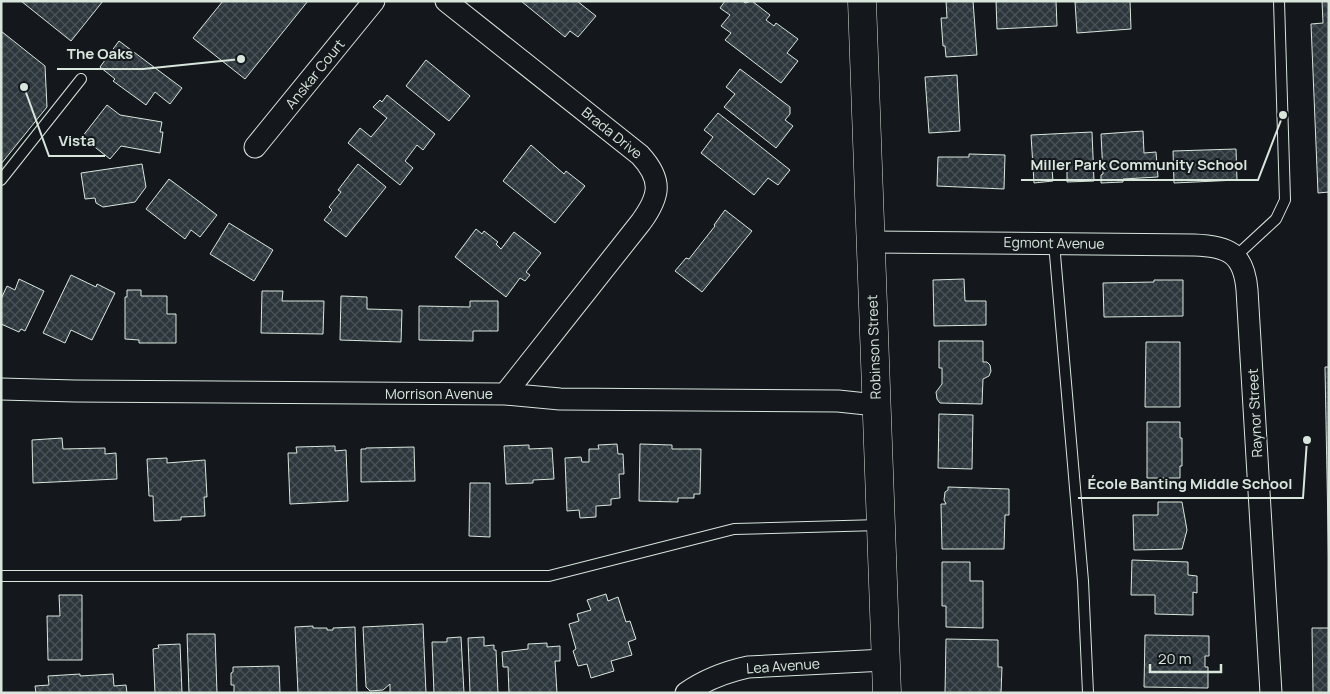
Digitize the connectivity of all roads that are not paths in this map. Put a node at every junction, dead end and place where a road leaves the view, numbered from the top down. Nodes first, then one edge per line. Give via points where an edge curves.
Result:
1 (374, 1) edge
2 (446, 1) edge
3 (862, 1) edge
4 (1280, 1) edge
5 (80, 79) dead end
6 (255, 147) dead end
7 (1, 180) edge
8 (870, 242) junction
9 (1054, 243) junction
10 (1236, 257) junction
11 (1, 389) edge
12 (505, 394) junction
13 (876, 405) junction
14 (881, 525) junction
15 (1, 576) edge
16 (886, 660) junction
17 (686, 693) edge
18 (887, 693) edge
19 (1088, 693) edge
20 (1271, 693) edge

1 - 6 street, Anskar Court
2 - 12 street, Brada Drive via 640,155 657,183 653,204 641,222
3 - 8 street, Robinson Street
4 - 10 lane via 1285,200 1276,219
5 - 7 lane
8 - 9 street, Egmont Avenue
8 - 13 street, Robinson Street
9 - 10 street, Egmont Avenue via 1212,246 1225,249
9 - 19 lane via 1083,580
10 - 20 street, Raynor Street via 1246,278 1247,290
11 - 12 street, Morrison Avenue
12 - 13 street, Morrison Avenue via 560,400 838,401
13 - 14 street, Robinson Street
14 - 15 lane via 734,529 548,576
14 - 16 street, Robinson Street
16 - 17 street, Lea Avenue via 748,668 710,679
16 - 18 street, Robinson Street

